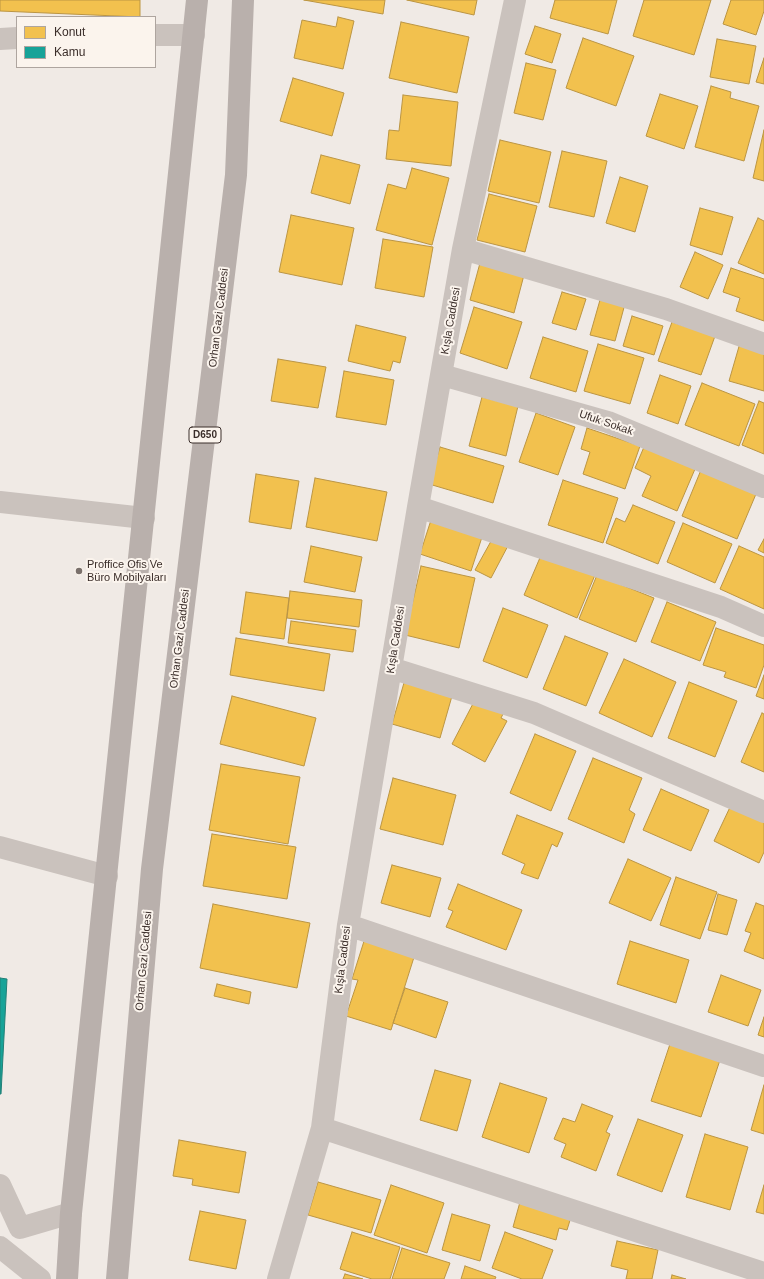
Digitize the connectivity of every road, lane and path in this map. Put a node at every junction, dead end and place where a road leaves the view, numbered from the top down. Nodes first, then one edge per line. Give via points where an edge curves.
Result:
1 (197, 0) edge
2 (243, 0) edge
3 (515, 0) edge
4 (156, 35) edge
5 (194, 35) junction
6 (16, 38) edge
7 (0, 39) edge
8 (464, 248) junction
9 (764, 344) edge
10 (442, 375) junction
11 (764, 487) edge
12 (0, 502) edge
13 (418, 506) junction
14 (144, 518) junction
15 (764, 626) edge
16 (392, 668) junction
17 (764, 812) edge
18 (0, 847) edge
19 (107, 876) junction
20 (348, 925) junction
21 (764, 1066) edge
22 (322, 1128) junction
23 (0, 1185) edge
24 (71, 1213) junction
25 (0, 1247) edge
26 (764, 1273) edge
27 (40, 1279) edge
28 (67, 1279) edge
29 (117, 1279) edge
30 (278, 1279) edge

1 - 5 main road
2 - 29 main road, Orhan Gazi Caddesi / D650 via 236,175 152,869
3 - 8 street, Kışla Caddesi
4 - 5 street
5 - 14 main road
6 - 7 street
8 - 9 street via 666,309
8 - 10 street, Kışla Caddesi
10 - 11 street, Ufuk Sokak via 608,422
10 - 13 street, Kışla Caddesi
12 - 14 street
13 - 15 street via 721,607
13 - 16 street, Kışla Caddesi
14 - 19 main road
16 - 17 street via 534,713
16 - 20 street, Kışla Caddesi
18 - 19 street
19 - 24 main road
20 - 21 street
20 - 22 street, Kışla Caddesi
22 - 26 street
22 - 30 street, Kışla Caddesi
23 - 24 street via 20,1228
24 - 28 main road
25 - 27 street

